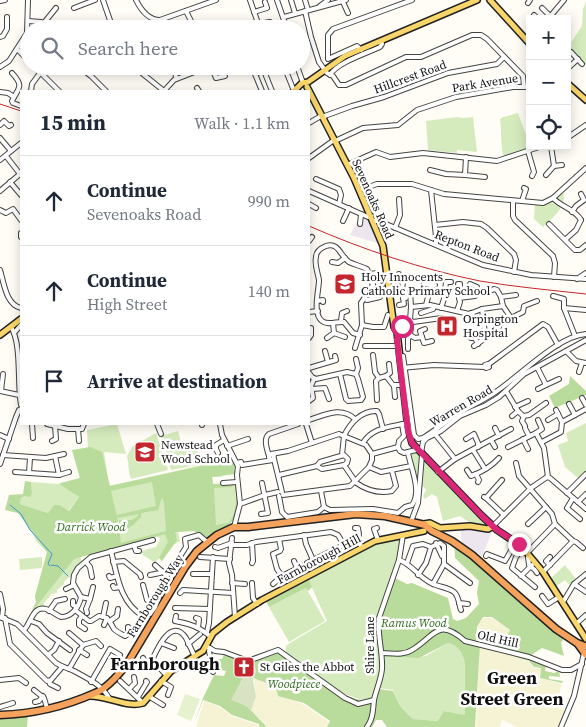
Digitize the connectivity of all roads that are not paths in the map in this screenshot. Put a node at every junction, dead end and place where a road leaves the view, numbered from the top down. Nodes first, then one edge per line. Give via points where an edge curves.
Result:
1 (5, 0) edge
2 (28, 0) edge
3 (95, 0) edge
4 (103, 0) edge
5 (136, 0) edge
6 (200, 0) edge
7 (216, 0) edge
8 (250, 0) edge
9 (277, 0) edge
10 (291, 0) edge
11 (305, 0) edge
12 (412, 0) edge
13 (486, 0) edge
14 (490, 0) edge
15 (563, 0) edge
16 (0, 1) edge
17 (336, 1) edge
18 (475, 1) edge
19 (265, 2) dead end
20 (201, 5) junction
21 (56, 8) dead end
22 (74, 8) dead end
23 (542, 8) dead end
24 (186, 10) junction
25 (306, 11) junction
26 (254, 12) junction
27 (500, 12) junction
28 (348, 13) dead end
29 (295, 14) junction
30 (548, 15) edge
31 (552, 15) edge
32 (7, 17) dead end
33 (284, 17) junction
34 (28, 20) edge
35 (46, 20) edge
36 (109, 20) edge
37 (160, 20) joint
38 (191, 20) edge
39 (257, 20) edge
40 (285, 20) edge
41 (308, 20) edge
42 (310, 30) edge
43 (0, 37) edge
44 (526, 40) edge
45 (381, 41) junction
46 (20, 44) edge
47 (17, 49) junction
48 (361, 50) junction
49 (20, 52) edge
50 (571, 52) dead end
51 (504, 57) junction
52 (578, 60) junction
53 (582, 64) dead end
54 (571, 66) edge
55 (0, 67) edge
56 (325, 70) junction
57 (12, 73) dead end
58 (39, 75) edge
59 (42, 75) edge
60 (90, 75) edge
61 (145, 75) edge
62 (176, 75) edge
63 (185, 75) edge
64 (215, 75) edge
65 (255, 75) edge
66 (266, 75) edge
67 (288, 75) edge
68 (301, 75) edge
69 (330, 75) junction
70 (225, 76) dead end
71 (176, 79) junction
72 (270, 85) junction
73 (524, 87) joint
74 (571, 87) edge
75 (306, 88) edge
76 (30, 90) edge
77 (58, 90) edge
78 (105, 90) edge
79 (163, 90) edge
80 (165, 90) edge
81 (261, 90) edge
82 (272, 90) edge
83 (295, 90) edge
84 (0, 92) edge
85 (310, 95) edge
86 (14, 97) junction
87 (586, 100) edge
88 (20, 106) edge
89 (322, 117) junction
90 (310, 123) edge
91 (0, 125) edge
92 (11, 125) dead end
93 (586, 125) edge
94 (571, 135) edge
95 (0, 138) edge
96 (334, 141) junction
97 (20, 144) edge
98 (552, 150) edge
99 (11, 151) junction
100 (528, 151) joint
101 (6, 156) junction
102 (310, 157) edge
103 (466, 157) junction
104 (0, 160) edge
105 (20, 165) edge
106 (348, 165) junction
107 (562, 165) dead end
108 (554, 166) junction
109 (16, 168) junction
110 (586, 169) edge
111 (430, 170) dead end
112 (20, 173) edge
113 (20, 175) edge
114 (546, 175) dead end
115 (465, 176) junction
116 (532, 176) dead end
117 (316, 178) dead end
118 (485, 178) dead end
119 (10, 182) junction
120 (526, 189) dead end
121 (360, 190) junction
122 (431, 190) junction
123 (0, 191) edge
124 (310, 191) edge
125 (20, 194) edge
126 (582, 196) dead end
127 (553, 198) junction
128 (399, 199) dead end
129 (513, 201) junction
130 (522, 201) junction
131 (339, 204) junction
132 (310, 205) edge
133 (316, 208) dead end
134 (349, 208) junction
135 (0, 210) edge
136 (572, 212) junction
137 (361, 214) junction
138 (20, 219) edge
139 (373, 219) junction
140 (586, 219) edge
141 (581, 220) junction
142 (343, 221) dead end
143 (360, 224) dead end
144 (549, 224) dead end
145 (435, 225) junction
146 (395, 228) junction
147 (566, 239) junction
148 (436, 244) junction
149 (586, 245) edge
150 (310, 255) edge
151 (316, 257) junction
152 (345, 258) junction
153 (332, 262) dead end
154 (0, 270) edge
155 (514, 272) junction
156 (369, 274) junction
157 (399, 274) dead end
158 (586, 274) edge
159 (410, 276) dead end
160 (554, 277) junction
161 (379, 278) dead end
162 (425, 278) dead end
163 (577, 279) junction
164 (585, 279) edge
165 (403, 282) junction
166 (451, 282) dead end
167 (458, 284) dead end
168 (470, 284) dead end
169 (372, 285) junction
170 (389, 285) junction
171 (380, 287) junction
172 (312, 290) dead end
173 (318, 290) junction
174 (402, 290) junction
175 (410, 291) junction
176 (490, 291) dead end
177 (421, 292) dead end
178 (516, 296) dead end
179 (553, 296) dead end
180 (501, 297) junction
181 (459, 298) junction
182 (367, 300) dead end
183 (317, 301) junction
184 (537, 301) dead end
185 (323, 302) dead end
186 (399, 305) dead end
187 (426, 305) junction
188 (434, 306) junction
189 (503, 306) junction
190 (411, 307) junction
191 (20, 308) edge
192 (564, 308) junction
193 (443, 309) junction
194 (482, 309) junction
195 (346, 310) dead end
196 (586, 310) edge
197 (318, 311) junction
198 (457, 311) junction
199 (310, 312) edge
200 (421, 313) dead end
201 (471, 313) junction
202 (388, 315) dead end
203 (511, 318) junction
204 (20, 320) edge
205 (483, 320) junction
206 (341, 321) junction
207 (333, 323) junction
208 (410, 323) junction
209 (362, 325) junction
210 (397, 325) junction
211 (20, 326) edge
212 (311, 328) dead end
213 (496, 328) dead end
214 (425, 329) dead end
215 (12, 330) junction
216 (334, 333) junction
217 (586, 334) edge
218 (0, 335) edge
219 (360, 335) junction
220 (410, 335) junction
221 (310, 336) edge
222 (575, 336) junction
223 (346, 337) dead end
224 (422, 337) junction
225 (327, 338) dead end
226 (471, 338) dead end
227 (586, 340) edge
228 (432, 341) dead end
229 (564, 341) junction
230 (414, 345) dead end
231 (365, 346) dead end
232 (398, 346) junction
233 (558, 346) junction
234 (356, 348) dead end
235 (568, 350) junction
236 (325, 351) dead end
237 (373, 355) dead end
238 (335, 356) dead end
239 (403, 356) dead end
240 (356, 358) dead end
241 (328, 362) junction
242 (584, 363) edge
243 (389, 364) dead end
244 (310, 368) edge
245 (403, 368) junction
246 (536, 368) junction
247 (579, 372) dead end
248 (353, 373) junction
249 (3, 374) edge
250 (340, 374) junction
251 (310, 376) edge
252 (386, 376) junction
253 (379, 378) junction
254 (559, 379) dead end
255 (20, 382) edge
256 (407, 383) junction
257 (546, 385) junction
258 (394, 386) junction
259 (312, 389) junction
260 (538, 389) dead end
261 (1, 391) edge
262 (506, 391) junction
263 (19, 395) junction
264 (394, 397) dead end
265 (582, 398) dead end
266 (328, 399) dead end
267 (20, 400) edge
268 (310, 400) edge
269 (377, 400) dead end
270 (528, 400) dead end
271 (546, 404) dead end
272 (569, 404) dead end
273 (586, 405) edge
274 (20, 409) edge
275 (516, 409) junction
276 (586, 409) edge
277 (556, 410) dead end
278 (558, 414) junction
279 (575, 415) junction
280 (513, 416) dead end
281 (524, 416) junction
282 (310, 420) edge
283 (356, 420) junction
284 (538, 420) dead end
285 (548, 420) dead end
286 (562, 422) junction
287 (405, 424) junction
288 (32, 425) edge
289 (51, 425) edge
290 (157, 425) edge
291 (220, 425) edge
292 (276, 425) edge
293 (295, 425) edge
294 (306, 425) edge
295 (55, 426) junction
296 (81, 427) edge
297 (383, 429) junction
298 (278, 430) junction
299 (494, 430) dead end
300 (510, 431) dead end
301 (536, 432) junction
302 (161, 434) dead end
303 (435, 434) junction
304 (0, 435) edge
305 (501, 435) junction
306 (344, 436) junction
307 (411, 436) junction
308 (529, 436) junction
309 (33, 438) dead end
310 (9, 439) junction
311 (248, 439) dead end
312 (466, 439) dead end
313 (523, 439) junction
314 (56, 440) dead end
315 (224, 440) junction
316 (491, 440) junction
317 (506, 440) dead end
318 (79, 441) dead end
319 (312, 442) junction
320 (542, 442) junction
321 (363, 443) junction
322 (227, 446) junction
323 (398, 447) junction
324 (478, 447) junction
325 (494, 447) dead end
326 (508, 447) dead end
327 (528, 449) dead end
328 (473, 450) junction
329 (218, 452) dead end
330 (408, 453) junction
331 (419, 453) junction
332 (64, 454) dead end
333 (372, 454) junction
334 (3, 455) junction
335 (342, 455) junction
336 (55, 456) junction
337 (272, 457) junction
338 (30, 458) junction
339 (499, 458) dead end
340 (455, 459) junction
341 (237, 463) junction
342 (515, 463) dead end
343 (0, 464) edge
344 (242, 465) junction
345 (344, 465) junction
346 (317, 466) junction
347 (369, 466) junction
348 (411, 466) junction
349 (238, 469) junction
350 (485, 469) junction
351 (392, 471) junction
352 (15, 472) dead end
353 (70, 472) dead end
354 (438, 472) junction
355 (469, 472) dead end
356 (29, 473) junction
357 (476, 474) junction
358 (586, 474) edge
359 (59, 475) junction
360 (278, 475) junction
361 (548, 477) junction
362 (479, 480) dead end
363 (502, 480) dead end
364 (238, 482) junction
365 (262, 482) dead end
366 (355, 482) junction
367 (223, 483) dead end
368 (530, 488) junction
369 (321, 491) junction
370 (568, 493) junction
371 (280, 494) junction
372 (586, 494) edge
373 (265, 495) junction
374 (574, 498) junction
375 (578, 502) junction
376 (240, 504) junction
377 (324, 507) junction
378 (546, 507) junction
379 (586, 509) edge
380 (262, 514) dead end
381 (504, 515) junction
382 (580, 519) dead end
383 (529, 523) dead end
384 (555, 524) junction
385 (493, 526) junction
386 (423, 527) junction
387 (358, 528) dead end
388 (377, 528) dead end
389 (234, 531) junction
390 (304, 535) junction
391 (403, 535) junction
392 (279, 539) junction
393 (153, 540) dead end
394 (378, 540) junction
395 (208, 541) junction
396 (357, 541) junction
397 (516, 542) junction
398 (573, 542) junction
399 (252, 543) junction
400 (232, 544) junction
401 (134, 545) junction
402 (344, 545) junction
403 (215, 547) dead end
404 (362, 547) junction
405 (431, 547) junction
406 (271, 548) dead end
407 (583, 548) dead end
408 (111, 551) junction
409 (139, 551) dead end
410 (520, 552) dead end
411 (273, 554) junction
412 (443, 555) junction
413 (527, 555) junction
414 (486, 556) dead end
415 (213, 557) junction
416 (550, 557) dead end
417 (200, 558) dead end
418 (230, 559) junction
419 (313, 560) junction
420 (398, 560) junction
421 (294, 561) dead end
422 (86, 562) junction
423 (113, 562) junction
424 (535, 562) junction
425 (307, 563) dead end
426 (407, 563) junction
427 (252, 564) dead end
428 (444, 564) junction
429 (550, 565) junction
430 (155, 566) dead end
431 (302, 566) dead end
432 (530, 566) junction
433 (297, 568) junction
434 (442, 569) junction
435 (162, 571) junction
436 (170, 572) dead end
437 (540, 573) junction
438 (193, 574) dead end
439 (212, 574) junction
440 (586, 574) edge
441 (150, 575) dead end
442 (418, 575) junction
443 (109, 576) dead end
444 (117, 576) junction
445 (282, 576) junction
446 (520, 576) junction
447 (141, 577) dead end
448 (92, 578) dead end
449 (529, 582) junction
450 (232, 583) junction
451 (252, 583) dead end
452 (470, 583) dead end
453 (245, 584) dead end
454 (273, 584) dead end
455 (433, 584) junction
456 (574, 584) junction
457 (74, 585) junction
458 (143, 585) dead end
459 (113, 586) dead end
460 (93, 587) dead end
461 (120, 587) junction
462 (534, 587) dead end
463 (525, 588) dead end
464 (66, 589) dead end
465 (211, 591) junction
466 (586, 592) edge
467 (180, 593) dead end
468 (233, 593) junction
469 (0, 594) edge
470 (542, 596) dead end
471 (81, 597) junction
472 (559, 597) junction
473 (65, 599) dead end
474 (90, 599) junction
475 (73, 601) dead end
476 (554, 601) junction
477 (563, 602) junction
478 (106, 603) dead end
479 (459, 603) junction
480 (257, 604) junction
481 (468, 604) dead end
482 (549, 604) junction
483 (155, 607) junction
484 (558, 607) dead end
485 (175, 608) dead end
486 (76, 609) junction
487 (118, 609) dead end
488 (210, 609) junction
489 (134, 610) junction
490 (461, 610) dead end
491 (549, 610) dead end
492 (49, 611) junction
493 (87, 613) dead end
494 (131, 615) dead end
495 (586, 615) edge
496 (82, 616) junction
497 (176, 616) dead end
498 (235, 617) junction
499 (2, 618) edge
500 (196, 618) dead end
501 (31, 621) junction
502 (106, 621) junction
503 (576, 624) junction
504 (172, 625) dead end
505 (128, 627) dead end
506 (84, 628) dead end
507 (198, 628) junction
508 (24, 630) junction
509 (172, 632) junction
510 (69, 633) dead end
511 (200, 634) dead end
512 (209, 635) junction
513 (59, 641) junction
514 (161, 643) junction
515 (188, 644) junction
516 (83, 645) junction
517 (101, 646) dead end
518 (174, 648) dead end
519 (209, 649) junction
520 (70, 650) dead end
521 (79, 650) junction
522 (585, 652) edge
523 (49, 654) junction
524 (87, 655) dead end
525 (382, 655) junction
526 (195, 657) junction
527 (143, 658) dead end
528 (154, 663) junction
529 (62, 667) junction
530 (115, 668) dead end
531 (69, 669) junction
532 (213, 672) dead end
533 (167, 676) junction
534 (134, 677) dead end
535 (0, 680) edge
536 (49, 681) junction
537 (146, 681) dead end
538 (91, 682) junction
539 (120, 682) dead end
540 (161, 682) junction
541 (26, 683) dead end
542 (58, 688) dead end
543 (102, 688) junction
544 (34, 690) dead end
545 (129, 690) junction
546 (93, 695) junction
547 (168, 695) dead end
548 (43, 696) junction
549 (138, 697) junction
550 (150, 697) junction
551 (109, 698) junction
552 (374, 700) junction
553 (35, 702) dead end
554 (143, 703) junction
555 (13, 704) dead end
556 (162, 705) dead end
557 (0, 708) edge
558 (47, 708) junction
559 (0, 715) edge
560 (367, 727) edge
561 (561, 727) edge

1 - 16 street
2 - 34 street
3 - 22 street
4 - 36 street
5 - 37 street via 148,16
6 - 20 street
7 - 20 street
8 - 26 street
9 - 33 street
10 - 29 street
11 - 25 street
12 - 48 street via 333,29 328,35 328,59 357,46
13 - 27 main road
14 - 27 main road
15 - 31 street
17 - 25 street
17 - 28 street
18 - 45 main road
19 - 26 street via 267,8
20 - 24 street
21 - 35 street
23 - 30 street
24 - 37 street
24 - 38 street
25 - 29 street
25 - 41 street
26 - 39 street
27 - 44 main road
29 - 33 street
32 - 43 street via 8,29
33 - 40 street
42 - 56 street
45 - 48 main road
45 - 69 street via 381,46 341,65
46 - 47 street
47 - 49 street
47 - 55 street
48 - 56 main road
50 - 52 street
51 - 69 street via 487,39 472,34 421,57 406,57 346,85 339,85
51 - 73 street via 524,78
51 - 89 street, Hillcrest Road via 497,64 448,73
52 - 53 street
52 - 54 street
56 - 69 street
56 - 75 main road
57 - 86 street via 19,86
58 - 76 street
59 - 77 street
60 - 78 street
61 - 79 street
62 - 71 street
63 - 71 street
64 - 70 street via 216,78
65 - 81 street
66 - 72 street
67 - 83 street
68 - 75 street
71 - 80 street
72 - 81 street
72 - 82 street
73 - 96 street, Park Avenue via 456,97 417,110 398,125 363,128
74 - 87 main road
84 - 86 street
85 - 89 main road, Sevenoaks Road
86 - 88 street via 13,103
89 - 90 street, Hillcrest Road
89 - 96 main road, Sevenoaks Road
91 - 92 street via 3,119
93 - 94 street
95 - 99 street
96 - 102 street, Park Avenue
96 - 106 main road, Sevenoaks Road
97 - 99 street
98 - 108 street
99 - 101 street
100 - 103 street via 497,161
100 - 116 street via 534,172
101 - 104 street
101 - 109 street
103 - 106 street via 418,153 390,157 376,152
103 - 115 street
105 - 109 street
106 - 121 main road, Sevenoaks Road
107 - 108 street
108 - 114 street
109 - 112 street
110 - 127 street
111 - 115 street
113 - 119 street
115 - 118 street
117 - 131 street via 339,188 342,195
119 - 123 street
119 - 125 street
120 - 130 street
121 - 122 street via 381,184 412,184
121 - 139 main road, Sevenoaks Road
122 - 129 street
122 - 145 street
124 - 131 street, Repton Road
126 - 136 street via 584,200
127 - 130 street via 543,202
127 - 136 street
128 - 146 street via 400,215
129 - 130 street
129 - 160 street via 515,220 554,256
131 - 134 street, Repton Road
132 - 133 street
134 - 137 street, Repton Road
134 - 142 street
135 - 138 street via 6,213 13,209
136 - 141 street
137 - 139 street, Repton Road
137 - 143 street
139 - 146 street, Repton Road
139 - 170 main road, Sevenoaks Road via 385,251
140 - 141 street
141 - 147 street
144 - 147 street
145 - 148 street
145 - 155 street via 463,222 484,226 514,254
146 - 148 street, Repton Road
147 - 149 street via 577,250
148 - 155 street, Repton Road via 469,260
150 - 151 street
151 - 152 street via 319,250 331,246
151 - 173 street
152 - 153 street via 338,263
152 - 156 street via 367,269
154 - 191 street via 9,298
155 - 160 street, Repton Road
156 - 161 street via 378,272
156 - 169 street
157 - 165 street
158 - 163 street
158 - 164 street
159 - 165 street
160 - 163 street, Repton Road
162 - 187 street via 424,284 433,285
163 - 164 street, Repton Road
165 - 174 street
166 - 193 street via 443,286
167 - 181 street via 461,288
168 - 181 street via 477,287 476,298
169 - 171 street
169 - 209 street via 362,303
170 - 171 street
170 - 210 main road, Sevenoaks Road
171 - 182 street via 380,297
172 - 173 street
173 - 183 street
174 - 175 street
174 - 186 street via 406,298 404,304
175 - 177 street
175 - 190 street
176 - 180 street via 497,290
178 - 180 street
179 - 192 street via 564,299
180 - 189 street
181 - 198 street
183 - 185 street
183 - 197 street
184 - 203 street via 524,306 523,312
187 - 188 street
187 - 190 street
188 - 193 street
188 - 200 street via 433,310
189 - 194 street
189 - 203 street
190 - 208 street
192 - 196 street
192 - 222 street
193 - 198 street
193 - 208 street via 443,317
194 - 201 street
194 - 205 street
195 - 206 street
197 - 199 street
197 - 207 street via 322,321
198 - 201 street
201 - 205 street via 475,319
202 - 209 street via 384,327
203 - 213 street
204 - 215 main road
205 - 226 street via 488,336 476,345 475,338
206 - 207 street
206 - 219 street via 353,333
207 - 216 street
208 - 210 street
208 - 220 street
209 - 219 street
210 - 232 main road, Sevenoaks Road
211 - 215 street
212 - 221 street
214 - 224 street via 420,330
215 - 218 main road
215 - 255 street
216 - 223 street
216 - 225 street
217 - 222 street, Warren Road
219 - 234 street
220 - 224 street
220 - 230 street via 408,347
222 - 229 street, Warren Road
224 - 228 street via 424,342
227 - 235 street, Warren Road
229 - 233 street, Warren Road
229 - 235 street
231 - 232 street
232 - 245 main road, Sevenoaks Road
233 - 245 street via 548,326 543,324 487,365
233 - 307 street, Warren Road via 495,393 441,424 422,439
235 - 242 street via 572,358
235 - 246 street, Warren Road
236 - 241 street
237 - 253 street via 374,372
238 - 241 street via 336,360
239 - 245 street
240 - 248 street via 358,368
241 - 244 street
242 - 247 street
243 - 252 street via 390,373
245 - 256 main road, Sevenoaks Road
246 - 257 street
246 - 262 street, Warren Road via 524,374
248 - 250 street
248 - 250 street via 358,378 363,396 360,400 346,400
249 - 261 street
250 - 251 street
251 - 259 street
252 - 253 street
252 - 258 street
253 - 269 street via 376,381
254 - 257 street
255 - 263 street
256 - 258 street
256 - 287 main road, Sevenoaks Road
256 - 307 street
257 - 260 street
258 - 264 street
259 - 266 street via 325,388
259 - 268 street
261 - 263 street
262 - 275 street
262 - 303 street, Warren Road
263 - 267 street
265 - 273 street
270 - 275 street
271 - 281 street
272 - 279 street
274 - 310 street
275 - 280 street
275 - 281 street
276 - 279 street
277 - 278 street
278 - 285 street
278 - 286 street
279 - 286 street
281 - 308 street via 522,421
282 - 283 street via 340,412
283 - 297 street via 368,412 377,411
283 - 306 street
284 - 301 street via 542,429
286 - 320 street via 561,432
287 - 297 street
287 - 307 main road, Sevenoaks Road
287 - 323 street via 404,436
288 - 309 street
289 - 295 street
290 - 302 street
291 - 315 street
292 - 298 street
293 - 298 street
294 - 319 street
295 - 296 street
295 - 314 street
296 - 318 street
297 - 321 street via 372,432
298 - 337 street via 265,439
299 - 305 street
300 - 305 street
301 - 308 street
301 - 320 street
303 - 331 street, Warren Road via 424,441
303 - 340 street
304 - 310 street
305 - 316 street
305 - 317 street
306 - 319 street via 336,434
306 - 321 street
306 - 335 street
307 - 331 main road, Sevenoaks Road
308 - 313 street
310 - 334 street
311 - 322 street
312 - 324 street via 476,433
313 - 326 street
313 - 327 street
315 - 322 street
315 - 329 street via 216,445
316 - 324 street
316 - 325 street
319 - 337 street
320 - 361 street
321 - 333 street
322 - 341 street
323 - 330 street
323 - 333 street
324 - 328 street
328 - 340 street
328 - 350 street
330 - 331 street
330 - 348 street
331 - 354 main road, Sevenoaks Road
331 - 386 street via 418,503
332 - 336 street
333 - 347 street
334 - 338 street
334 - 343 street
335 - 345 street via 348,459
335 - 346 street
336 - 338 street
336 - 359 street
337 - 344 street
337 - 360 street
338 - 356 street
339 - 350 street
340 - 354 street
341 - 344 street
341 - 349 street
342 - 368 street via 518,474
344 - 349 street
345 - 346 street via 322,469
345 - 366 street
346 - 360 street
347 - 351 street via 381,472
347 - 366 street
348 - 351 street
348 - 377 street via 416,489 414,504 398,513 330,510
349 - 364 street
350 - 357 street
351 - 366 street via 396,486 392,492 371,491
352 - 356 street
353 - 359 street
354 - 385 main road, Sevenoaks Road
355 - 357 street
356 - 359 street
357 - 362 street
358 - 370 street
360 - 371 street
361 - 368 street
361 - 370 street
363 - 381 street via 485,497
364 - 367 street
364 - 376 street
365 - 373 street
366 - 369 street via 350,486
368 - 378 street
368 - 381 street
369 - 371 street
369 - 377 street
370 - 374 street
371 - 373 street
371 - 377 street via 282,512 287,517 318,512
372 - 375 street
373 - 376 street
373 - 380 street via 268,514
374 - 375 street
374 - 382 street via 567,508
375 - 379 street
376 - 389 street
378 - 383 street
378 - 384 street
381 - 385 street
384 - 398 street
384 - 413 street
385 - 386 main road, Farnborough Hill via 488,530 471,526
385 - 397 main road, Sevenoaks Road
386 - 389 highway, Farnborough Way via 385,516 356,514
386 - 391 main road, Farnborough Hill
386 - 522 highway, Farnborough Way via 466,550
387 - 396 street
388 - 394 street via 374,529
389 - 395 highway, Farnborough Way
389 - 400 street
390 - 392 street
390 - 402 street via 334,533
390 - 419 street
391 - 394 main road, Farnborough Hill
391 - 420 street, Shire Lane
392 - 399 street
392 - 411 street via 281,549
393 - 401 street
394 - 404 main road, Farnborough Hill
395 - 436 street via 199,535 186,539 186,546
395 - 543 highway, Farnborough Way via 189,561 127,664
396 - 402 street
396 - 404 street
397 - 413 main road, Sevenoaks Road
397 - 414 street via 505,562
398 - 407 street
398 - 429 street
399 - 400 street
399 - 427 street
400 - 403 street
400 - 418 street
401 - 408 street
401 - 409 street
402 - 419 street
404 - 480 main road, Farnborough Hill
405 - 412 street via 442,543
405 - 426 street via 423,544 413,546
405 - 442 street
406 - 411 street
408 - 422 street via 92,556
408 - 423 street
410 - 446 street via 512,568
411 - 445 street
412 - 428 street
412 - 434 street
413 - 424 main road, Sevenoaks Road
413 - 432 street
415 - 417 street
415 - 418 street
415 - 439 street
416 - 429 street via 546,561
418 - 450 street
419 - 425 street
420 - 426 street
420 - 525 street, Shire Lane via 379,618
421 - 433 street
422 - 448 street
422 - 457 street via 74,572
423 - 444 street
423 - 447 street via 124,561
424 - 432 street
424 - 437 main road, Sevenoaks Road
426 - 442 street
428 - 434 street
428 - 452 street
429 - 437 street
430 - 435 street
431 - 433 street
432 - 437 street
432 - 446 street
433 - 445 street
434 - 455 street
435 - 441 street
435 - 483 street via 167,576
437 - 472 main road, Sevenoaks Road
438 - 439 street
439 - 465 street
440 - 456 street
442 - 455 street
443 - 444 street
444 - 461 street
445 - 454 street
446 - 449 street
449 - 462 street
449 - 463 street
450 - 453 street
450 - 468 street
451 - 480 street
455 - 479 street via 454,592
456 - 466 street
456 - 477 street
457 - 464 street
457 - 471 street
458 - 483 street via 147,600
459 - 461 street
460 - 474 street
461 - 489 street
465 - 467 street via 183,590
465 - 468 street
465 - 488 street
468 - 498 street
469 - 499 street
470 - 482 street
471 - 474 street
471 - 486 street
472 - 476 street
472 - 477 main road, Sevenoaks Road
473 - 492 street via 56,601
474 - 493 street
475 - 486 street
476 - 482 street
476 - 484 street
477 - 503 main road, Sevenoaks Road
478 - 502 street
479 - 481 street
479 - 490 street
480 - 498 main road, Farnborough Hill
482 - 491 street
483 - 489 street via 143,616
485 - 488 street
486 - 492 street via 64,617
486 - 496 street
487 - 502 street via 117,616
488 - 512 street
489 - 494 street
492 - 501 street via 37,610
495 - 503 street
496 - 502 street via 91,621 99,616
496 - 506 street via 79,625
497 - 507 street via 175,621
498 - 512 main road, Farnborough Hill
499 - 508 street
499 - 536 street via 10,644
500 - 507 street
501 - 508 street
501 - 513 street
502 - 505 street via 125,636
503 - 522 main road, Sevenoaks Road
504 - 509 street
507 - 512 street
508 - 523 street
509 - 514 street
509 - 515 street via 180,633
510 - 516 street
511 - 515 street
512 - 519 main road, Farnborough Hill
513 - 520 street
513 - 523 street
514 - 518 street
514 - 528 street via 153,657
515 - 526 street
516 - 517 street via 96,641
516 - 521 street
519 - 526 main road
519 - 532 street
519 - 552 street via 248,662 278,650 345,698 358,704
521 - 524 street
521 - 531 street
522 - 525 street, Old Hill via 572,670 562,670 529,657 465,641 444,629 435,630 412,650
522 - 561 street via 574,696
523 - 529 street
525 - 552 street, Shire Lane via 382,673
526 - 533 main road
527 - 528 street via 149,665
528 - 533 street
529 - 531 street
529 - 536 street
530 - 538 street via 120,655 110,649
531 - 538 street
533 - 540 main road
534 - 545 street
535 - 541 street via 19,678
536 - 542 street
537 - 549 street
538 - 543 street
539 - 545 street
540 - 547 street via 171,687
540 - 550 main road
543 - 546 highway, Farnborough Way
543 - 551 street
544 - 548 street
545 - 549 street
546 - 551 main road
546 - 558 highway, Farnborough Way
548 - 553 street
548 - 558 street
549 - 554 street
550 - 554 main road
550 - 556 street
551 - 554 main road via 129,704
552 - 560 street, Shire Lane via 372,718
555 - 557 street
558 - 559 highway, Farnborough Way

